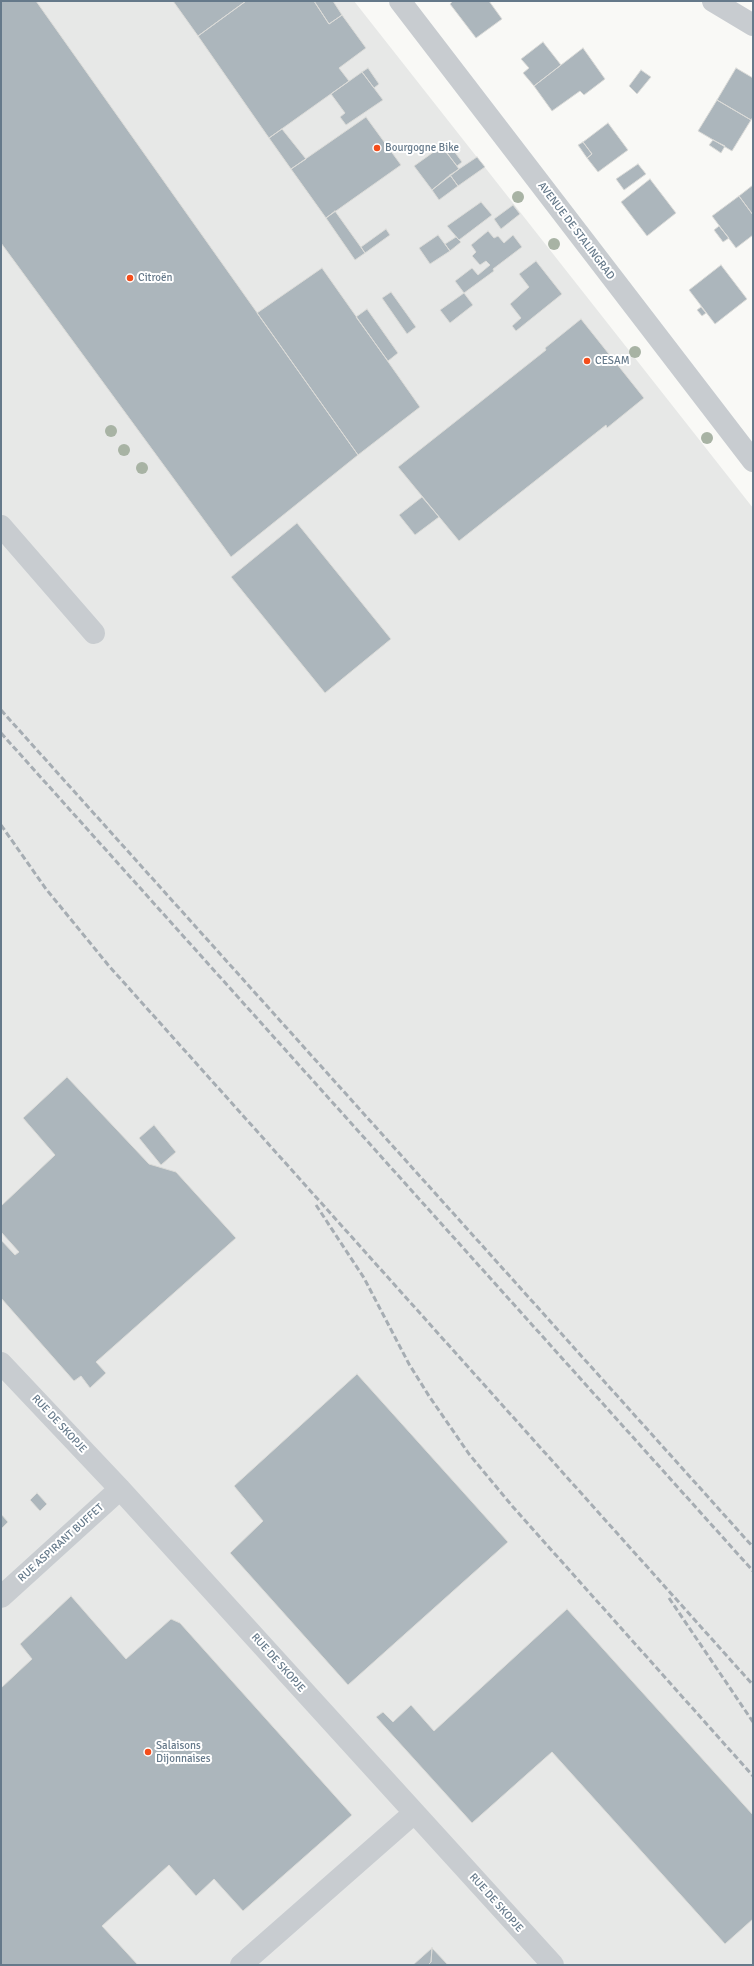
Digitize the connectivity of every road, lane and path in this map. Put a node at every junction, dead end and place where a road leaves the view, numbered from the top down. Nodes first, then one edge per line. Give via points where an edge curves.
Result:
1 (400, 1) edge
2 (713, 1) edge
3 (753, 25) edge
4 (753, 461) edge
5 (1, 526) edge
6 (94, 633) dead end
7 (1, 1363) edge
8 (120, 1489) junction
9 (1, 1598) edge
10 (414, 1813) junction
11 (242, 1965) edge
12 (552, 1965) edge

1 - 4 street, AVENUE DE STALINGRAD
2 - 3 street
5 - 6 street
7 - 8 street, RUE DE SKOPJE
8 - 9 street, RUE ASPIRANT BUFFET
8 - 10 street, RUE DE SKOPJE
10 - 11 street
10 - 12 street, RUE DE SKOPJE

